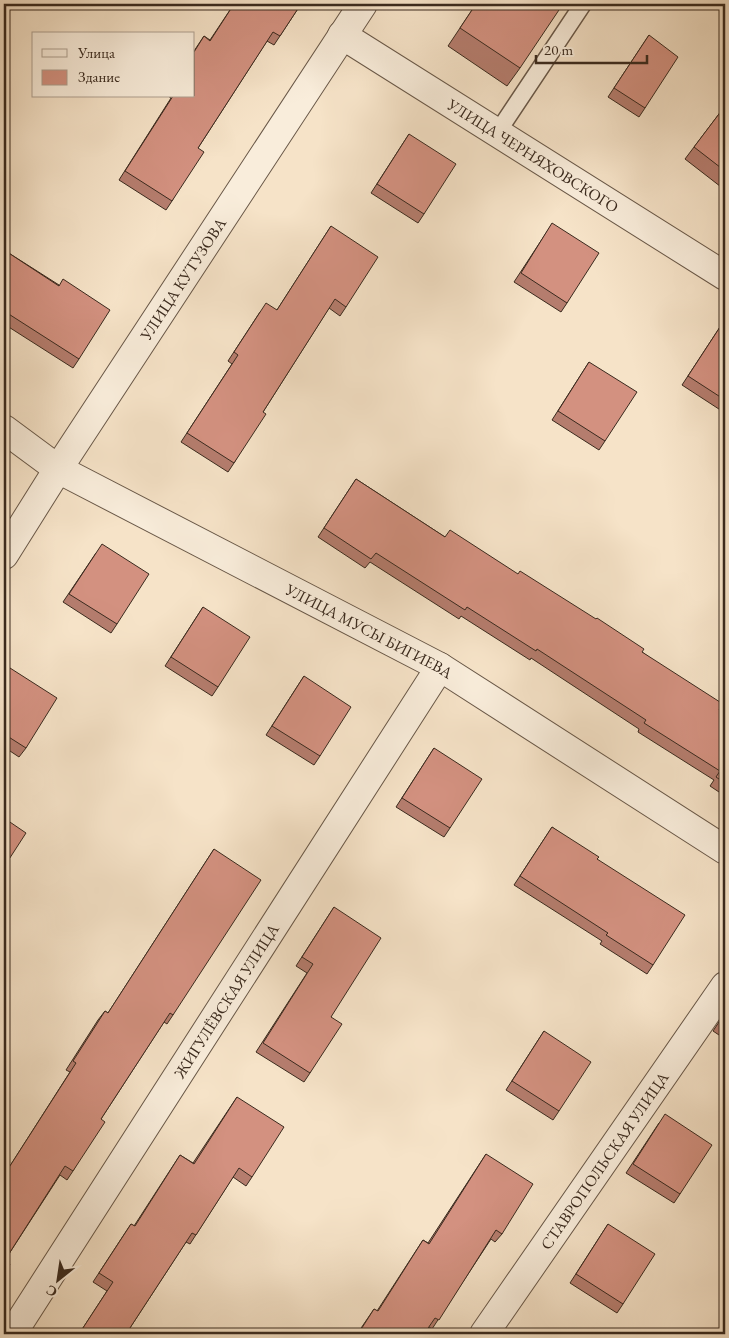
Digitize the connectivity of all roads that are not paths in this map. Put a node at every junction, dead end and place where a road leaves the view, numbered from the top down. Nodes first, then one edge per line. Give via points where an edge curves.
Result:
1 (363, 4) edge
2 (583, 4) edge
3 (342, 35) junction
4 (497, 133) junction
5 (725, 276) edge
6 (4, 428) edge
7 (58, 469) junction
8 (4, 555) edge
9 (440, 667) junction
10 (725, 850) edge
11 (725, 986) edge
12 (12, 1334) edge
13 (484, 1334) edge

1 - 3 street, УЛИЦА КУТУЗОВА
2 - 4 lane
3 - 4 street, УЛИЦА ЧЕРНЯХОВСКОГО
3 - 7 street, УЛИЦА КУТУЗОВА
4 - 5 street, УЛИЦА ЧЕРНЯХОВСКОГО
6 - 7 street, УЛИЦА МУСЫ БИГИЕВА
7 - 8 street, УЛИЦА КУТУЗОВА
7 - 9 street, УЛИЦА МУСЫ БИГИЕВА
9 - 10 street, УЛИЦА МУСЫ БИГИЕВА
9 - 12 street, ЖИГУЛЁВСКАЯ УЛИЦА
11 - 13 street, СТАВРОПОЛЬСКАЯ УЛИЦА

